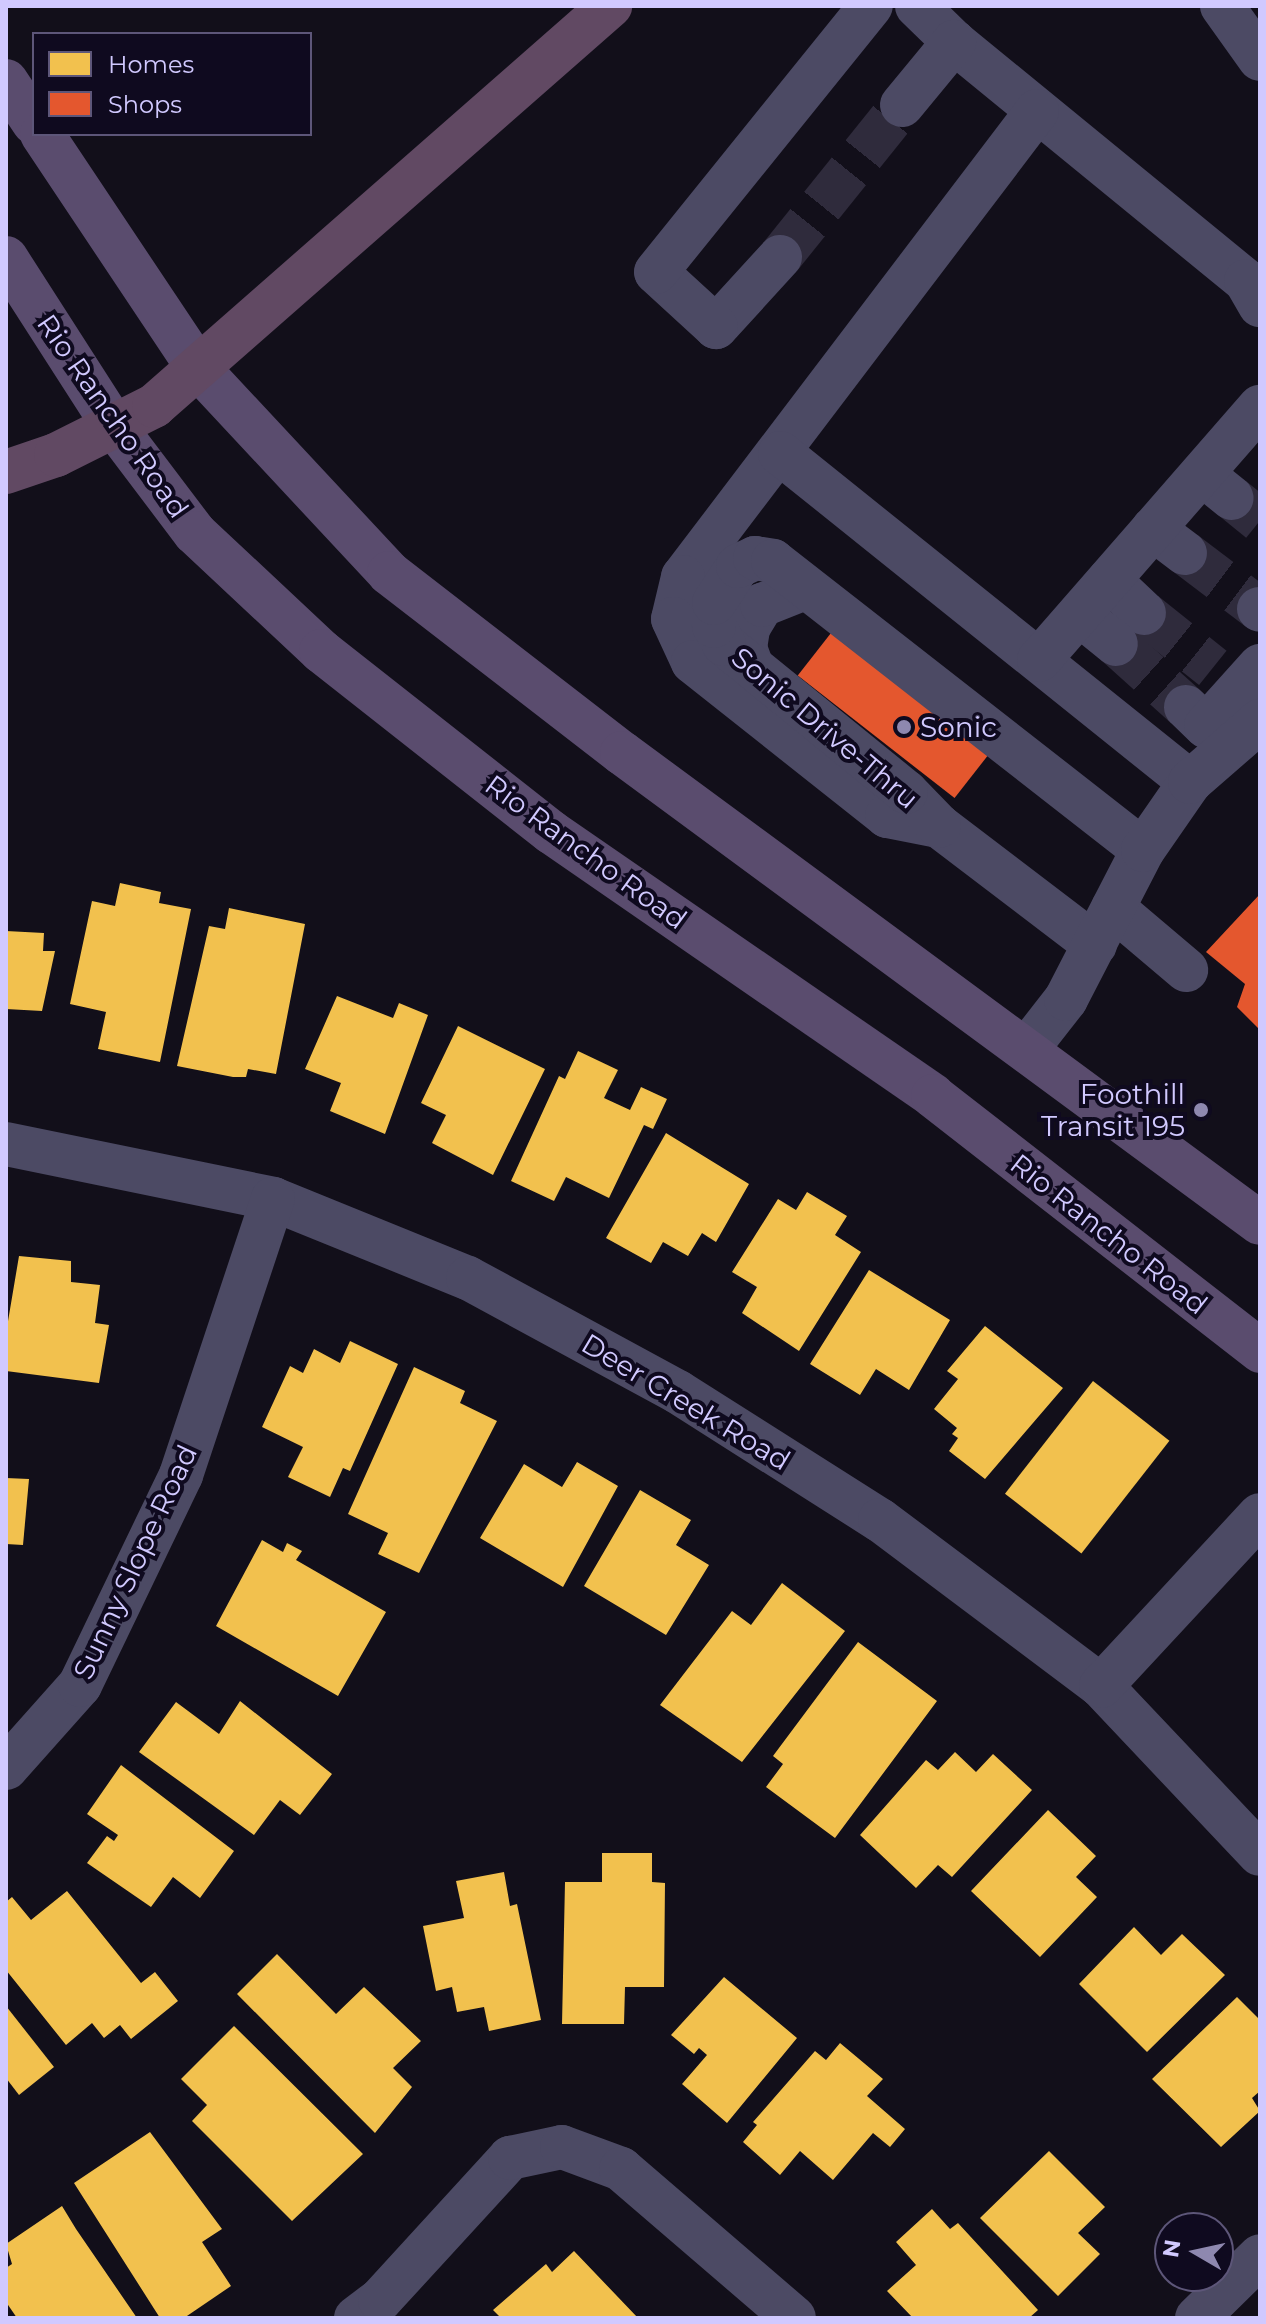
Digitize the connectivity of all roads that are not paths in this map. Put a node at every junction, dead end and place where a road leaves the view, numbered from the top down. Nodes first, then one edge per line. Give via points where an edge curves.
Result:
1 (610, 6) edge
2 (871, 6) edge
3 (917, 6) edge
4 (1222, 6) edge
5 (954, 42) junction
6 (1260, 59) edge
7 (6, 81) edge
8 (902, 105) tunnel mouth
9 (1037, 111) junction
10 (32, 120) edge
11 (43, 136) edge
12 (780, 257) tunnel mouth
13 (6, 258) edge
14 (1260, 305) edge
15 (198, 368) junction
16 (1260, 407) edge
17 (114, 426) junction
18 (780, 453) junction
19 (6, 472) edge
20 (1109, 580) junction
21 (1080, 615) junction
22 (1039, 660) junction
23 (1244, 686) edge
24 (1186, 707) tunnel mouth
25 (1190, 782) junction
26 (939, 826) junction
27 (1143, 850) junction
28 (1104, 927) junction
29 (1186, 970) dead end
30 (1027, 1049) junction
31 (6, 1144) edge
32 (273, 1199) junction
33 (1260, 1223) edge
34 (1260, 1351) edge
35 (1260, 1515) edge
36 (1101, 1686) junction
37 (6, 1768) edge
38 (1260, 1854) edge
39 (1260, 2256) edge
40 (356, 2318) edge
41 (794, 2318) edge
42 (1197, 2318) edge

1 - 15 highway
2 - 12 street via 656,272 716,327
3 - 5 street
4 - 6 street
5 - 8 street
5 - 9 street
7 - 10 main road
9 - 14 street via 1246,281
9 - 18 street
11 - 15 main road
13 - 17 main road, Rio Rancho Road
15 - 17 highway via 154,406
15 - 30 main road via 389,573 622,753
16 - 20 street via 1217,486 1169,541
17 - 19 highway
17 - 34 main road, Rio Rancho Road via 195,533 321,651 551,832 933,1096
18 - 22 street
18 - 26 street via 683,577 673,619 693,662 887,816
20 - 21 street
20 - 21 street via 1130,629
21 - 22 street
22 - 25 street
23 - 24 street via 1206,726
23 - 25 street
25 - 27 street
26 - 27 street, Sonic Drive-Thru via 906,792 724,644 714,626 714,603 738,566 755,558 773,561
26 - 28 street, Sonic Drive-Thru
27 - 28 street
28 - 29 street, Sonic Drive-Thru
28 - 30 street via 1066,999
30 - 33 main road
31 - 32 street, Deer Creek Road
32 - 36 street, Deer Creek Road via 468,1278 678,1392 880,1520
32 - 37 street, Sunny Slope Road via 181,1475 80,1685
35 - 36 street
36 - 38 street, Deer Creek Road
39 - 42 street
40 - 41 street via 380,2300 510,2158 562,2147 621,2169

